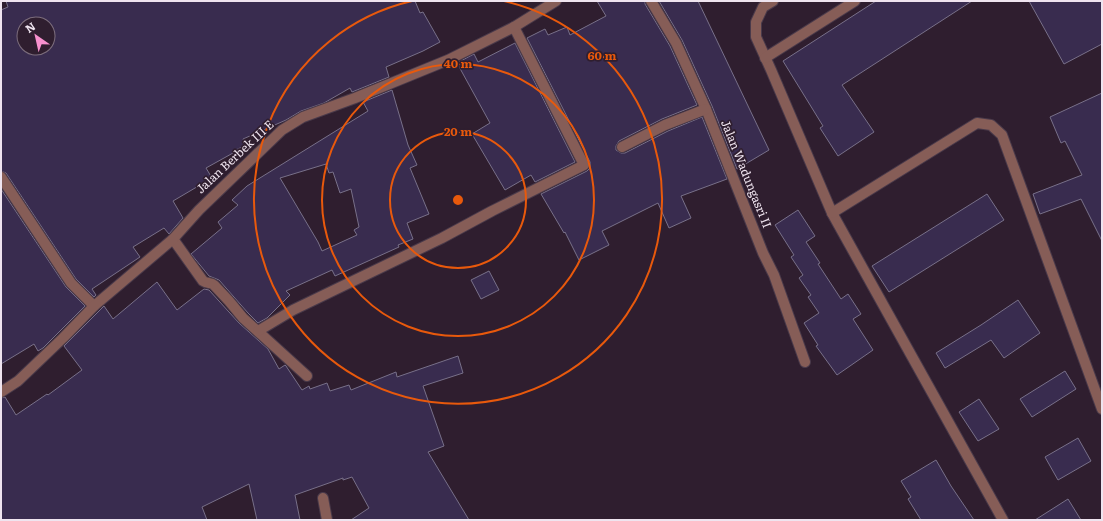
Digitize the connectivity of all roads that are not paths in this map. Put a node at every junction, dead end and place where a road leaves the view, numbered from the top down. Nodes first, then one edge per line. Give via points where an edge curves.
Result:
1 (556, 1) edge
2 (651, 1) edge
3 (773, 1) edge
4 (855, 1) edge
5 (514, 27) junction
6 (765, 58) junction
7 (706, 109) junction
8 (622, 147) dead end
9 (1, 178) edge
10 (832, 213) junction
11 (172, 239) junction
12 (94, 306) junction
13 (258, 331) junction
14 (805, 362) dead end
15 (307, 376) dead end
16 (1, 392) edge
17 (1102, 409) edge
18 (322, 498) dead end
19 (327, 520) edge
20 (1003, 520) edge

1 - 5 street, Jalan Berbek III E
2 - 7 street, Jalan Wadungasri II via 676,42
3 - 6 street via 763,7 756,22 756,37
4 - 6 street
5 - 11 street, Jalan Berbek III E via 448,60 303,117 282,130
5 - 13 street via 584,165 442,238 293,310
6 - 10 street
7 - 8 street via 665,125
7 - 14 street, Jalan Wadungasri II via 774,275
9 - 12 street via 71,283
10 - 17 street via 977,123 991,126 1002,135
10 - 20 street
11 - 12 street, Jalan Berbek III E
11 - 13 street via 203,281 212,283
12 - 16 street, Jalan Berbek III E via 18,381
13 - 15 street
18 - 19 street

